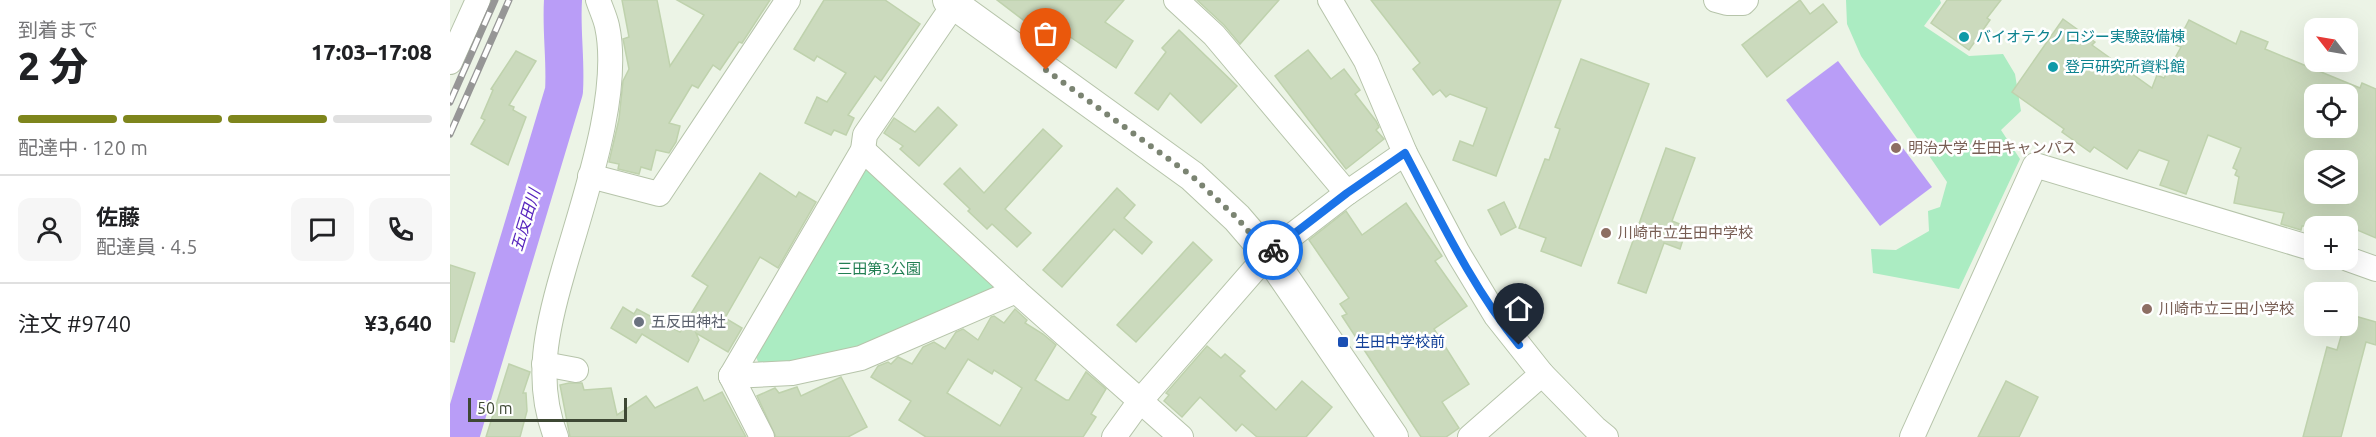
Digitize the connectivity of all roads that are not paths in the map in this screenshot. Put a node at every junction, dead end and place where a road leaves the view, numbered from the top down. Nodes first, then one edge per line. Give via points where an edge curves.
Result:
1 (478, 0) edge
2 (598, 0) edge
3 (788, 0) edge
4 (1176, 0) edge
5 (1330, 0) edge
6 (1716, 0) edge
7 (1746, 0) edge
8 (953, 1) edge
9 (450, 62) edge
10 (863, 150) junction
11 (1405, 153) junction
12 (590, 176) junction
13 (1347, 193) junction
14 (2304, 246) edge
15 (1268, 254) junction
16 (2358, 263) edge
17 (2376, 269) edge
18 (1016, 291) junction
19 (544, 364) junction
20 (576, 370) dead end
21 (1542, 374) junction
22 (730, 376) junction
23 (1140, 401) junction
24 (556, 437) edge
25 (762, 437) edge
26 (1114, 437) edge
27 (1181, 437) edge
28 (1393, 437) edge
29 (1470, 437) edge
30 (1606, 437) edge
31 (1912, 437) edge

1 - 9 street
2 - 12 street via 607,27 609,64 607,105
3 - 12 street via 659,194
4 - 13 street via 1214,35
5 - 11 street via 1366,61
6 - 7 street
8 - 10 street via 865,135
8 - 15 street via 1192,176
10 - 18 street
10 - 22 street
11 - 13 street
11 - 21 street via 1496,316
12 - 19 street via 548,326
13 - 15 street
14 - 31 street via 2035,165
15 - 23 street
15 - 28 street
16 - 17 street
18 - 22 street via 861,358 792,373
18 - 23 street
19 - 20 street
19 - 24 street via 545,393
21 - 29 street
21 - 30 street
22 - 25 street
23 - 26 street
23 - 27 street

